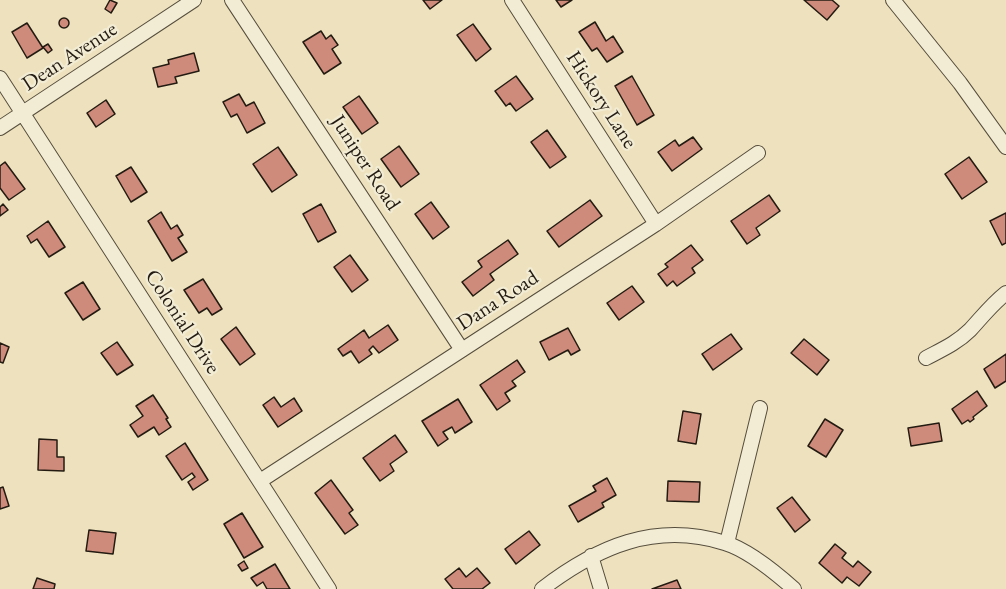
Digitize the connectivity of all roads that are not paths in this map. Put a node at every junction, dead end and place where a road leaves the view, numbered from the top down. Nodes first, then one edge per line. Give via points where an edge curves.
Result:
1 (194, 0) edge
2 (232, 0) edge
3 (512, 0) edge
4 (893, 0) edge
5 (0, 78) edge
6 (22, 113) junction
7 (0, 128) edge
8 (1006, 147) edge
9 (758, 153) dead end
10 (656, 224) junction
11 (1006, 293) edge
12 (462, 350) junction
13 (926, 358) dead end
14 (760, 408) dead end
15 (260, 482) junction
16 (727, 543) junction
17 (591, 556) junction
18 (329, 589) edge
19 (542, 589) edge
20 (602, 589) edge
21 (794, 589) edge

1 - 6 street, Dean Avenue
2 - 12 street, Juniper Road
3 - 10 street, Hickory Lane
4 - 8 street
5 - 6 street, Colonial Drive
6 - 7 street, Dean Avenue
6 - 15 street, Colonial Drive
9 - 10 street, Dana Road
10 - 12 street, Dana Road
11 - 13 street via 956,342
12 - 15 street, Dana Road
14 - 16 street
15 - 18 street, Colonial Drive
16 - 17 street via 657,535
16 - 21 street
17 - 19 street
17 - 20 street

